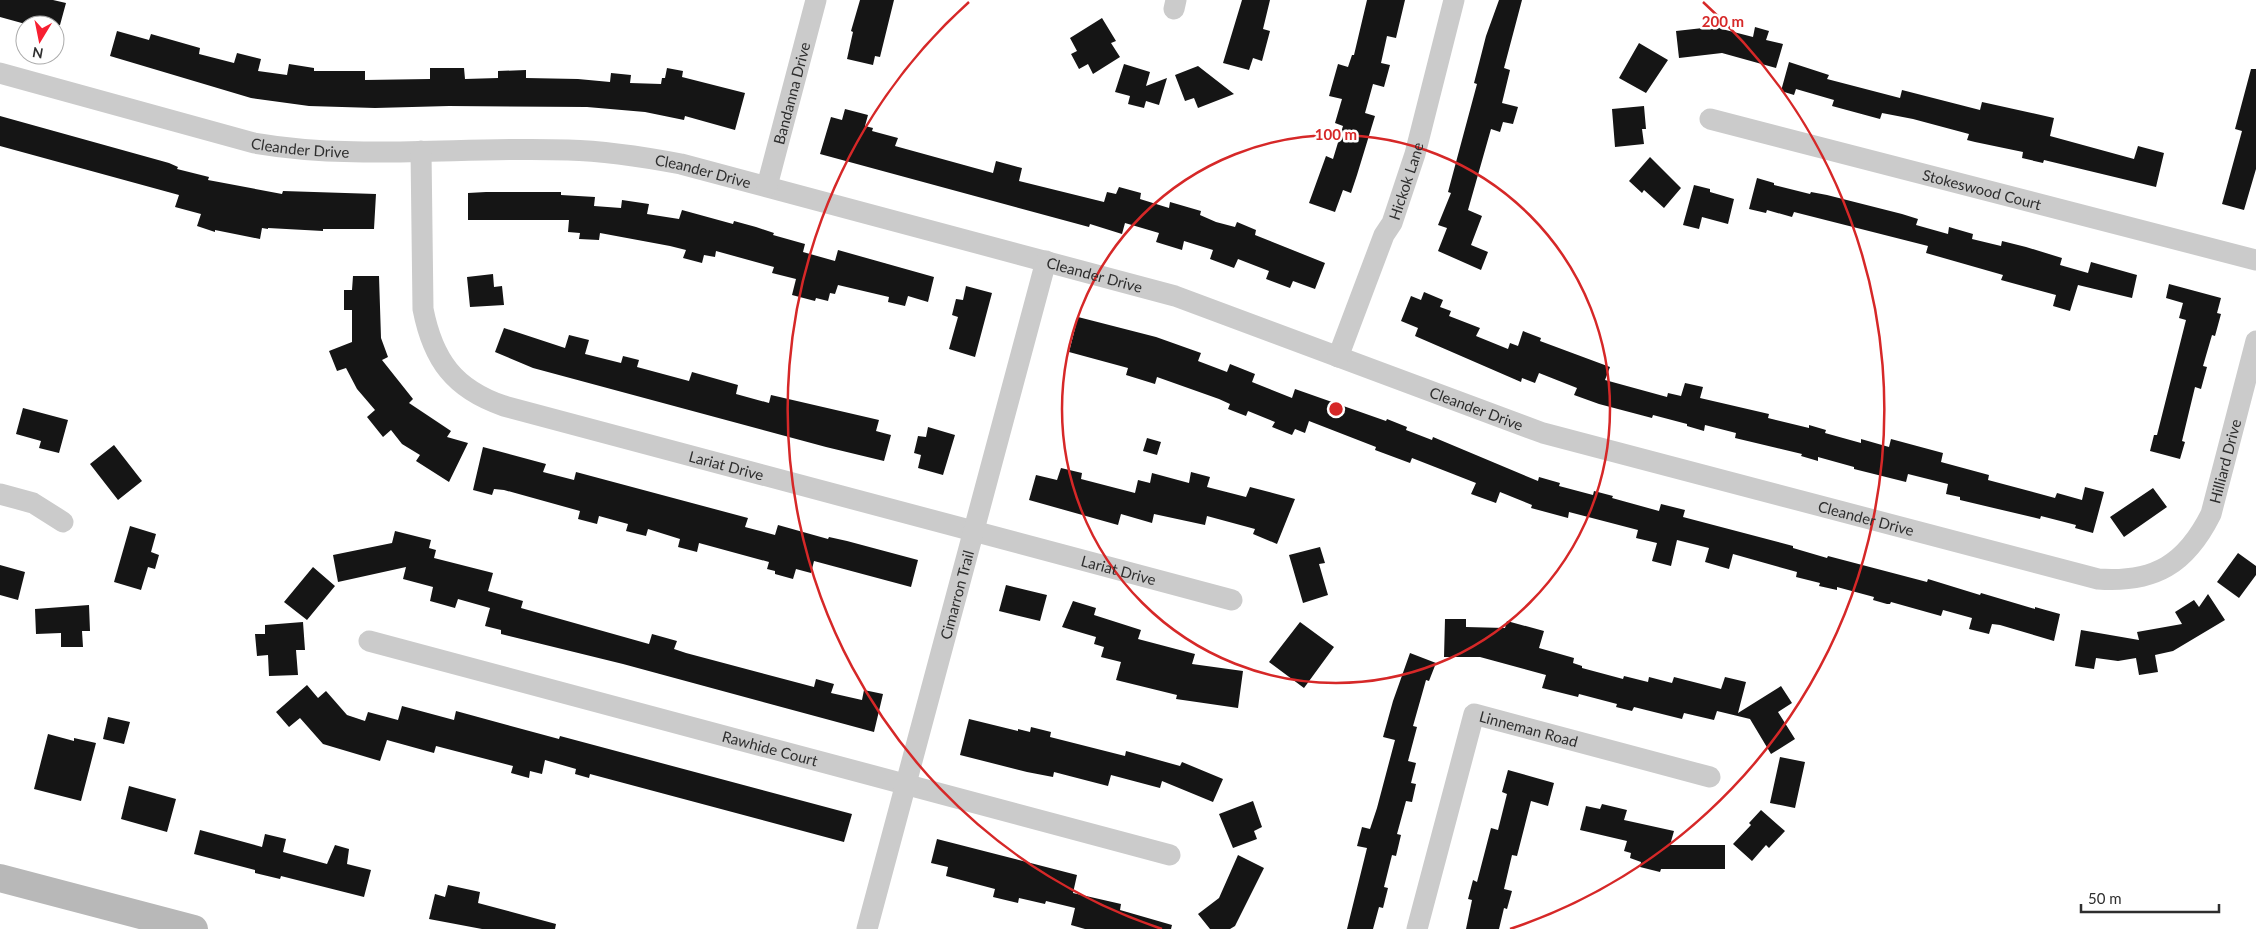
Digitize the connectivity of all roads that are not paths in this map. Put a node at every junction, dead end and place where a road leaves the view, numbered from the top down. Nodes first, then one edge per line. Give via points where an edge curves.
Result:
1 (816, 0) edge
2 (1454, 0) edge
3 (0, 73) edge
4 (1710, 118) dead end
5 (421, 151) junction
6 (767, 186) junction
7 (2256, 260) edge
8 (1046, 261) junction
9 (2256, 341) edge
10 (1338, 356) junction
11 (0, 494) edge
12 (63, 522) dead end
13 (973, 531) junction
14 (2167, 567) joint
15 (1232, 600) dead end
16 (369, 641) dead end
17 (1710, 777) dead end
18 (906, 785) junction
19 (1170, 855) dead end
20 (0, 878) edge
21 (194, 929) edge
22 (867, 929) edge
23 (1417, 929) edge

1 - 6 street, Bandanna Drive
2 - 10 street, Hickok Lane via 1415,154 1392,223 1384,236
3 - 5 street, Cleander Drive via 254,143 336,152
4 - 7 street, Stokeswood Court
5 - 6 street, Cleander Drive via 568,150 629,155 681,164
5 - 13 street, Lariat Drive via 423,309 428,334 448,371 473,393 504,406
6 - 8 street, Cleander Drive
8 - 10 street, Cleander Drive via 1176,296
8 - 13 street, Cimarron Trail
9 - 14 street, Hilliard Drive via 2211,514 2195,541
10 - 14 street, Cleander Drive via 1559,437 2098,579 2122,581
11 - 12 street via 33,503
13 - 15 street, Lariat Drive
13 - 18 street, Cimarron Trail
16 - 18 street, Rawhide Court
17 - 23 street, Linneman Road via 1474,714
18 - 19 street, Rawhide Court
18 - 22 street, Cimarron Trail
20 - 21 street

